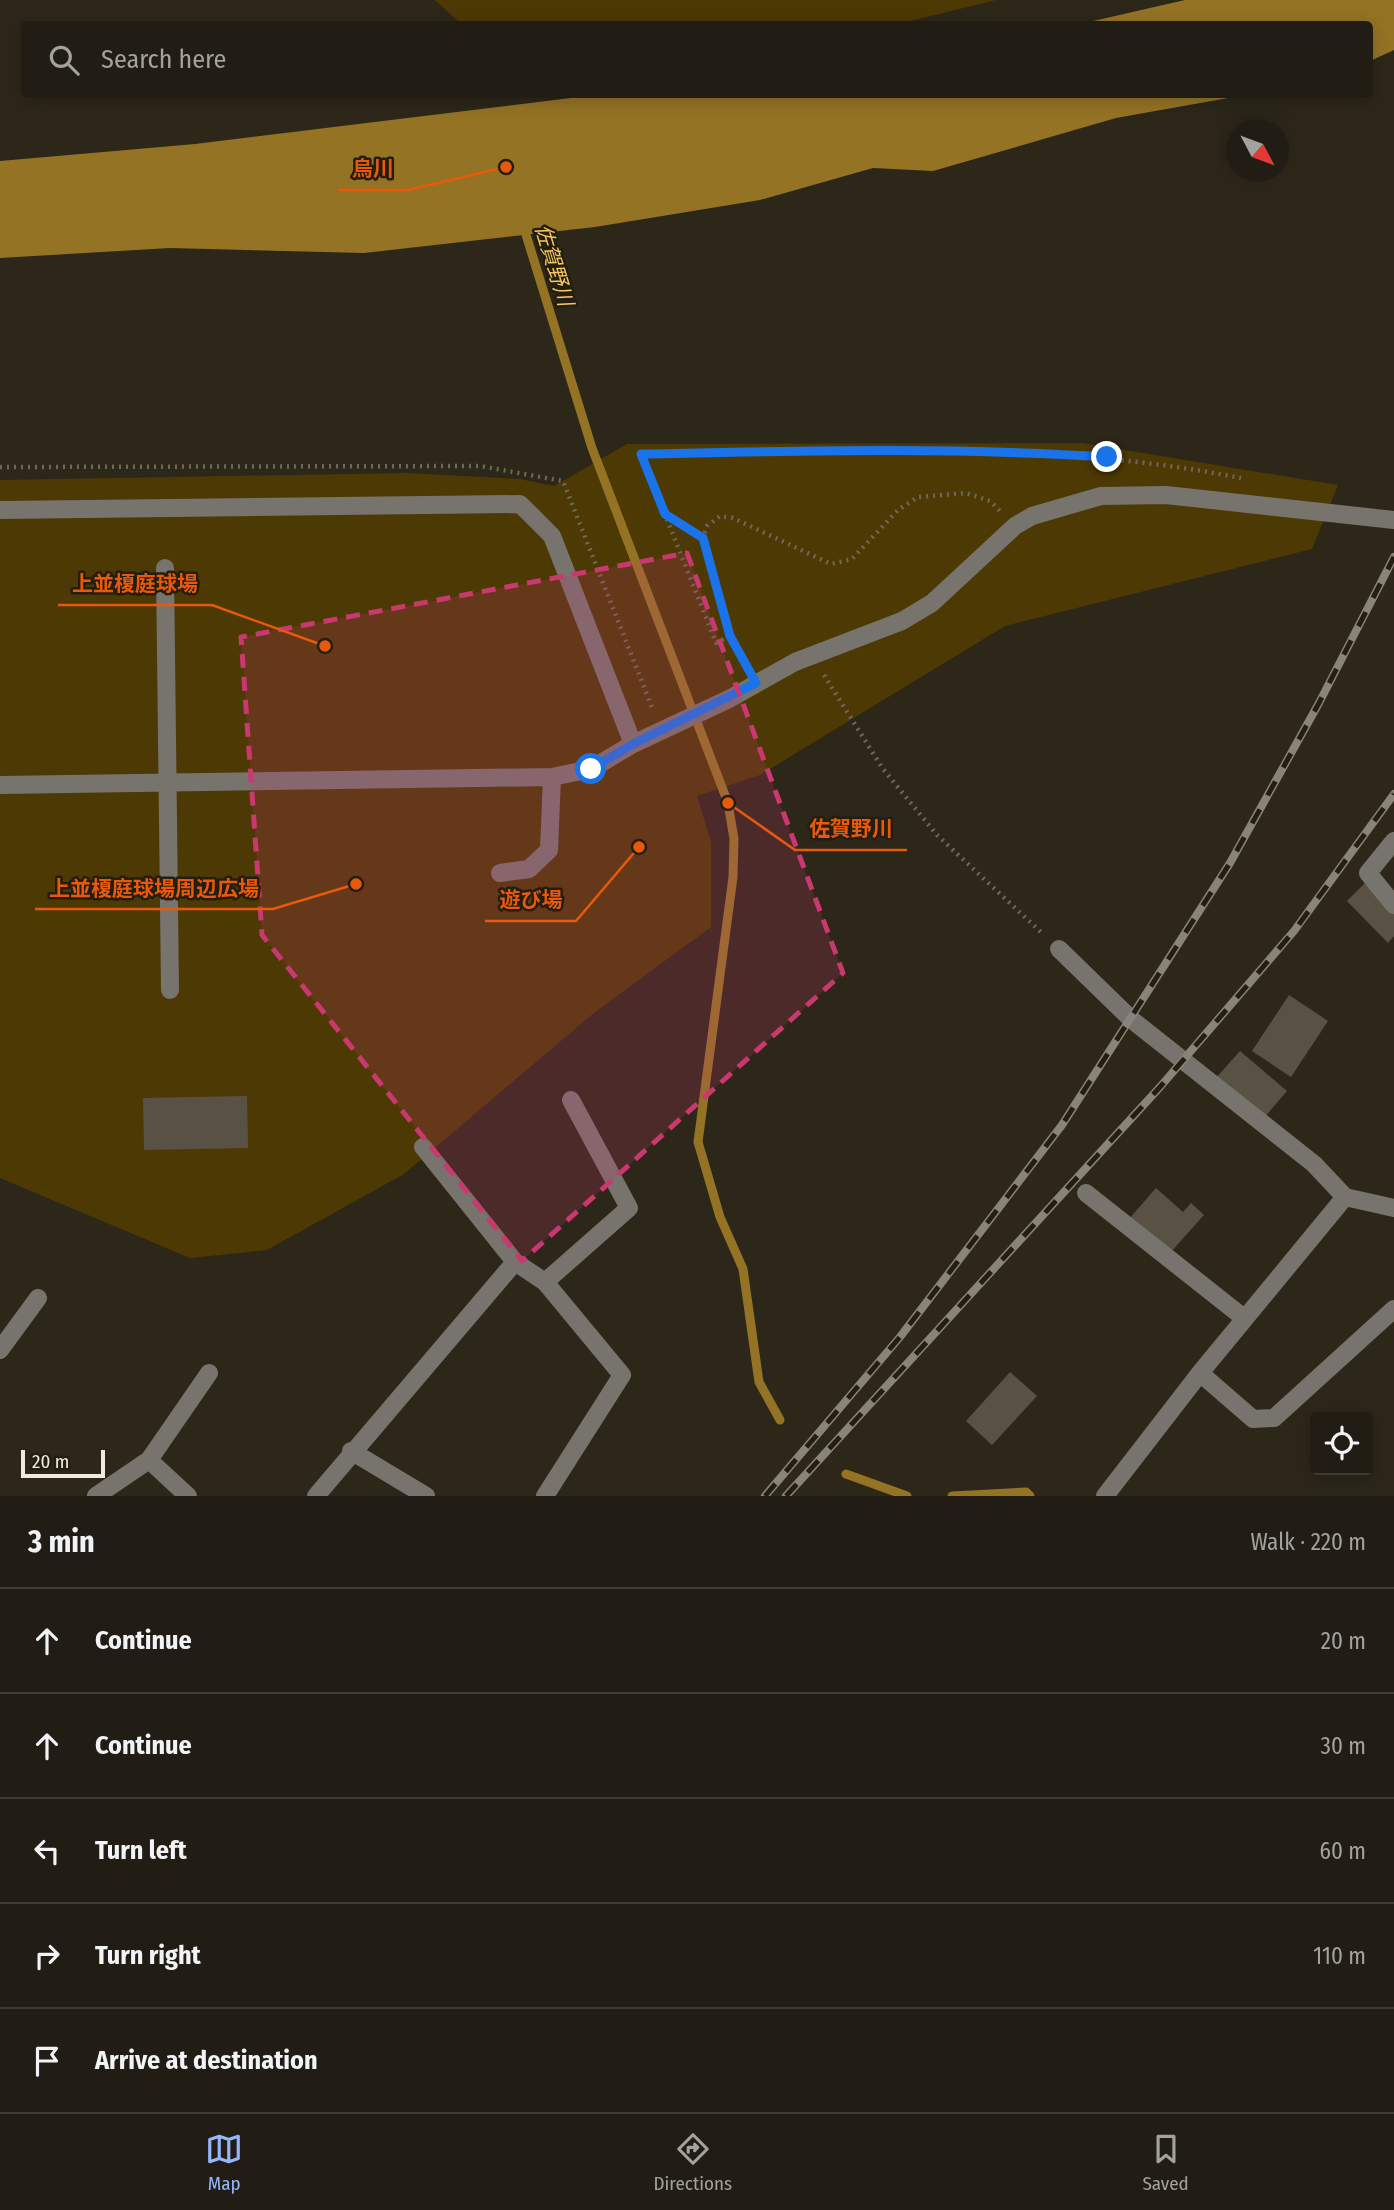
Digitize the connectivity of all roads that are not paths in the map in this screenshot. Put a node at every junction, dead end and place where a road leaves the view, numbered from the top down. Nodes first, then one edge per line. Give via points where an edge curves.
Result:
1 (0, 510) edge
2 (1394, 520) edge
3 (165, 568) dead end
4 (633, 744) junction
5 (552, 777) junction
6 (168, 783) junction
7 (0, 785) edge
8 (1394, 841) edge
9 (500, 873) dead end
10 (1394, 905) edge
11 (1059, 949) road end
12 (170, 990) dead end
13 (571, 1100) dead end
14 (423, 1147) dead end
15 (1086, 1193) dead end
16 (1345, 1197) junction
17 (1394, 1208) edge
18 (515, 1262) junction
19 (545, 1282) junction
20 (38, 1298) dead end
21 (1394, 1309) edge
22 (1244, 1318) junction
23 (0, 1350) edge
24 (209, 1373) dead end
25 (1199, 1373) junction
26 (351, 1451) junction
27 (149, 1460) junction
28 (96, 1496) edge
29 (188, 1496) edge
30 (316, 1496) edge
31 (426, 1496) edge
32 (545, 1496) edge
33 (1105, 1496) edge

1 - 4 street via 520,504 552,537
2 - 4 street via 1166,495 1101,496 1032,516 1015,526 932,603 902,621 812,656
3 - 6 street
4 - 5 street via 591,769
5 - 6 street
5 - 9 street via 549,850 529,869
6 - 7 street
6 - 12 street
8 - 10 street via 1368,873
11 - 16 street via 1132,1020 1314,1164
13 - 19 street via 629,1208
14 - 18 street
15 - 22 street
16 - 17 street
16 - 22 street
18 - 19 street
18 - 26 street
19 - 32 street via 622,1374
20 - 23 street
21 - 25 street via 1274,1418 1253,1419
22 - 25 street
24 - 27 street
25 - 33 street
26 - 30 street
26 - 31 street
27 - 28 street
27 - 29 street

